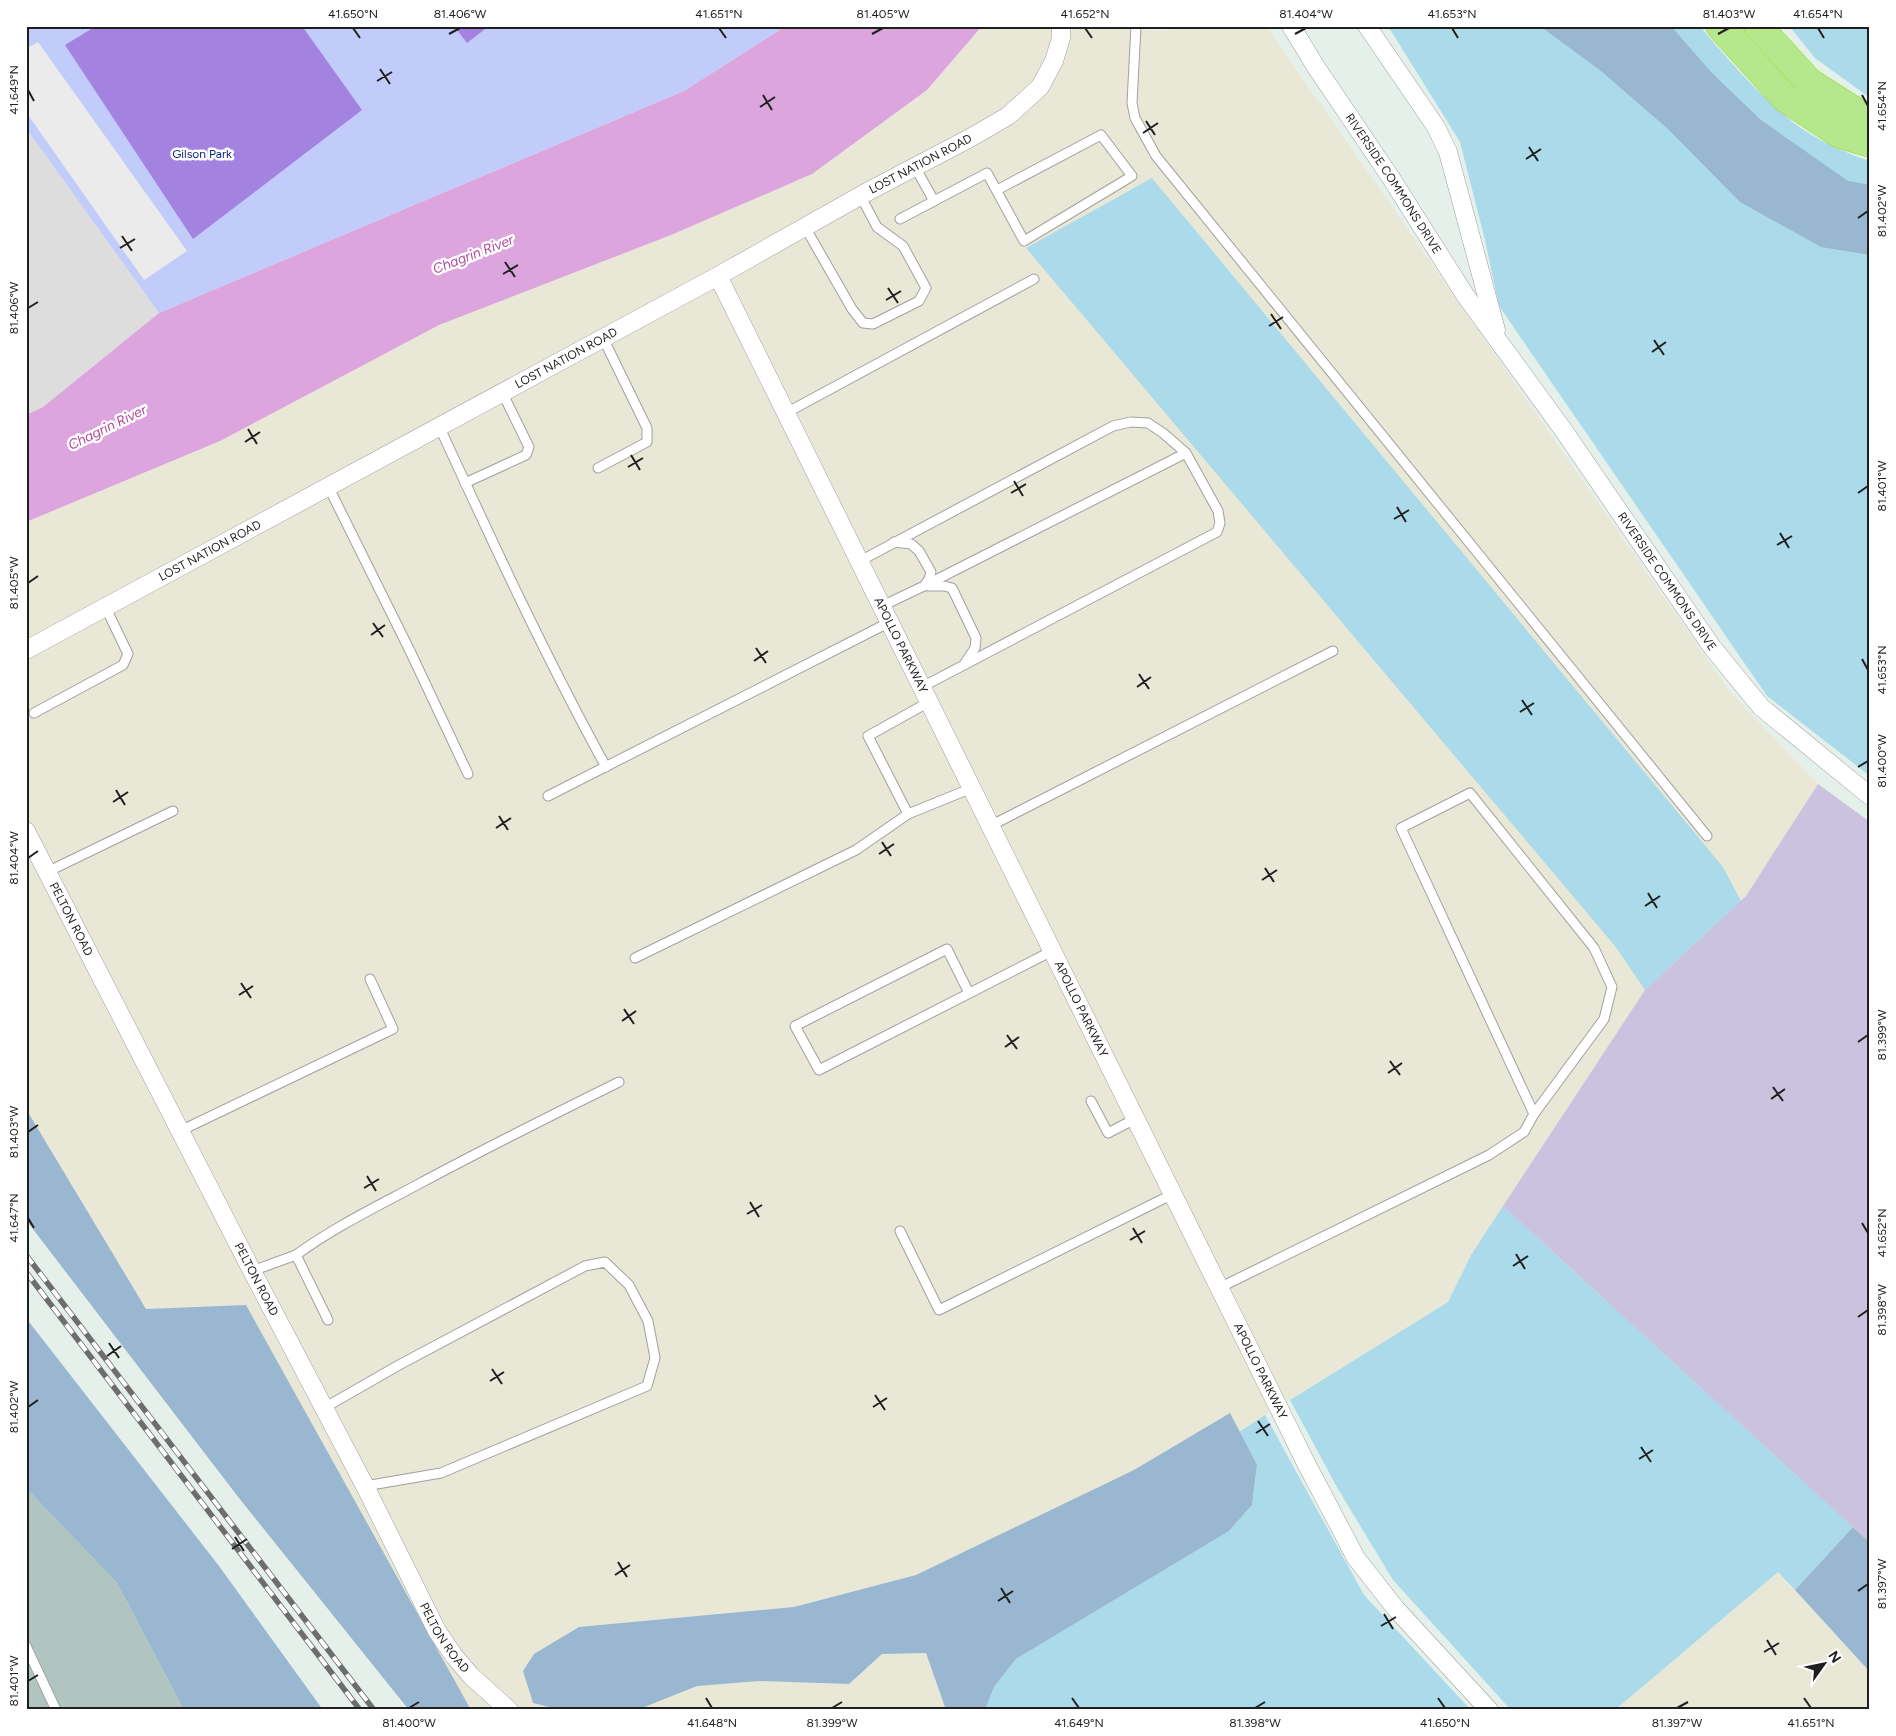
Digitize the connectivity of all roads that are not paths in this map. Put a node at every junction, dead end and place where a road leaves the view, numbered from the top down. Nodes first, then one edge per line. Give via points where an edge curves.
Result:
1 (1061, 26) edge
2 (1136, 26) edge
3 (1291, 26) edge
4 (1368, 26) edge
5 (1720, 26) edge
6 (1758, 26) edge
7 (1870, 121) edge
8 (1870, 143) edge
9 (915, 166) junction
10 (996, 190) junction
11 (860, 195) junction
12 (934, 201) junction
13 (900, 219) dead end
14 (805, 227) junction
15 (718, 276) junction
16 (1034, 279) dead end
17 (603, 338) junction
18 (1498, 338) junction
19 (502, 392) junction
20 (786, 413) junction
21 (438, 426) junction
22 (1186, 453) junction
23 (598, 468) dead end
24 (465, 483) junction
25 (328, 486) junction
26 (894, 542) junction
27 (860, 561) junction
28 (924, 586) junction
29 (105, 606) junction
30 (882, 606) junction
31 (890, 622) junction
32 (26, 650) edge
33 (1333, 651) dead end
34 (964, 665) junction
35 (925, 694) junction
36 (34, 713) dead end
37 (606, 767) junction
38 (468, 774) dead end
39 (972, 788) junction
40 (548, 796) dead end
41 (1870, 796) edge
42 (173, 810) dead end
43 (908, 814) junction
44 (990, 826) junction
45 (26, 831) edge
46 (1707, 836) dead end
47 (48, 872) junction
48 (1052, 950) junction
49 (635, 958) dead end
50 (370, 979) dead end
51 (969, 993) junction
52 (619, 1082) dead end
53 (1091, 1101) dead end
54 (1534, 1114) junction
55 (1135, 1119) junction
56 (180, 1131) junction
57 (1173, 1194) junction
58 (900, 1231) dead end
59 (296, 1255) junction
60 (252, 1270) junction
61 (1219, 1288) junction
62 (328, 1320) dead end
63 (324, 1408) junction
64 (365, 1486) junction
65 (26, 1646) edge
66 (56, 1710) edge
67 (509, 1710) edge
68 (1489, 1710) edge

1 - 9 street, LOST NATION ROAD via 1054,61 1040,87 1008,116
2 - 46 lane via 1132,103 1135,118 1156,156
3 - 18 street, RIVERSIDE COMMONS DRIVE via 1465,296
4 - 18 street, RIVERSIDE COMMONS DRIVE via 1436,127 1448,152
5 - 8 highway via 1785,98 1840,134
6 - 7 highway via 1808,82
9 - 11 street, LOST NATION ROAD
9 - 12 lane
10 - 10 lane via 1024,240 1132,176 1101,135
10 - 12 lane via 987,173
11 - 14 street, LOST NATION ROAD
11 - 14 lane via 877,227 903,246 926,288 919,301 873,324 863,323
12 - 13 lane
14 - 15 street, LOST NATION ROAD
15 - 17 street, LOST NATION ROAD
15 - 20 street, APOLLO PARKWAY
16 - 20 lane
17 - 19 street, LOST NATION ROAD
17 - 23 lane via 647,428 647,442
18 - 41 street, RIVERSIDE COMMONS DRIVE via 1712,647 1761,708
19 - 21 street, LOST NATION ROAD
19 - 24 lane via 529,447 526,454
20 - 27 street, APOLLO PARKWAY
21 - 24 lane
21 - 25 street, LOST NATION ROAD
22 - 26 lane via 1148,423 1113,426
22 - 28 lane
22 - 34 lane via 1218,511 1220,523 1217,532
24 - 37 lane via 568,697
25 - 29 street, LOST NATION ROAD
25 - 38 lane
26 - 27 lane
26 - 28 lane via 911,544 919,551 931,572
27 - 30 street, APOLLO PARKWAY
28 - 30 lane
28 - 34 lane via 952,588 976,638 975,648
29 - 32 street, LOST NATION ROAD
29 - 36 lane via 128,654 123,665
30 - 31 street, APOLLO PARKWAY
31 - 35 street, APOLLO PARKWAY
31 - 37 lane
33 - 44 lane
34 - 35 lane
35 - 39 street, APOLLO PARKWAY
35 - 43 lane via 868,736
37 - 40 lane
39 - 43 lane
39 - 44 street, APOLLO PARKWAY
42 - 47 lane
43 - 49 lane via 856,850
44 - 48 street, APOLLO PARKWAY
45 - 47 street, PELTON ROAD
47 - 56 street, PELTON ROAD
48 - 51 lane
48 - 55 street, APOLLO PARKWAY
50 - 56 lane via 394,1029
51 - 51 lane via 819,1070 795,1026 947,949
52 - 59 lane via 376,1206 320,1237
53 - 55 lane via 1108,1133
54 - 54 lane via 1401,828 1470,793 1594,948 1612,987 1604,1018
54 - 61 lane via 1524,1132 1489,1155
55 - 57 street, APOLLO PARKWAY
56 - 60 street, PELTON ROAD
57 - 58 lane via 939,1310
57 - 61 street, APOLLO PARKWAY
59 - 60 lane
59 - 62 lane
60 - 63 street, PELTON ROAD
61 - 68 street, APOLLO PARKWAY via 1356,1558 1396,1609
63 - 64 street, PELTON ROAD
63 - 64 lane via 585,1266 605,1262 629,1285 648,1320 655,1358 647,1386 441,1473
64 - 67 street, PELTON ROAD via 437,1631 471,1676
65 - 66 lane

